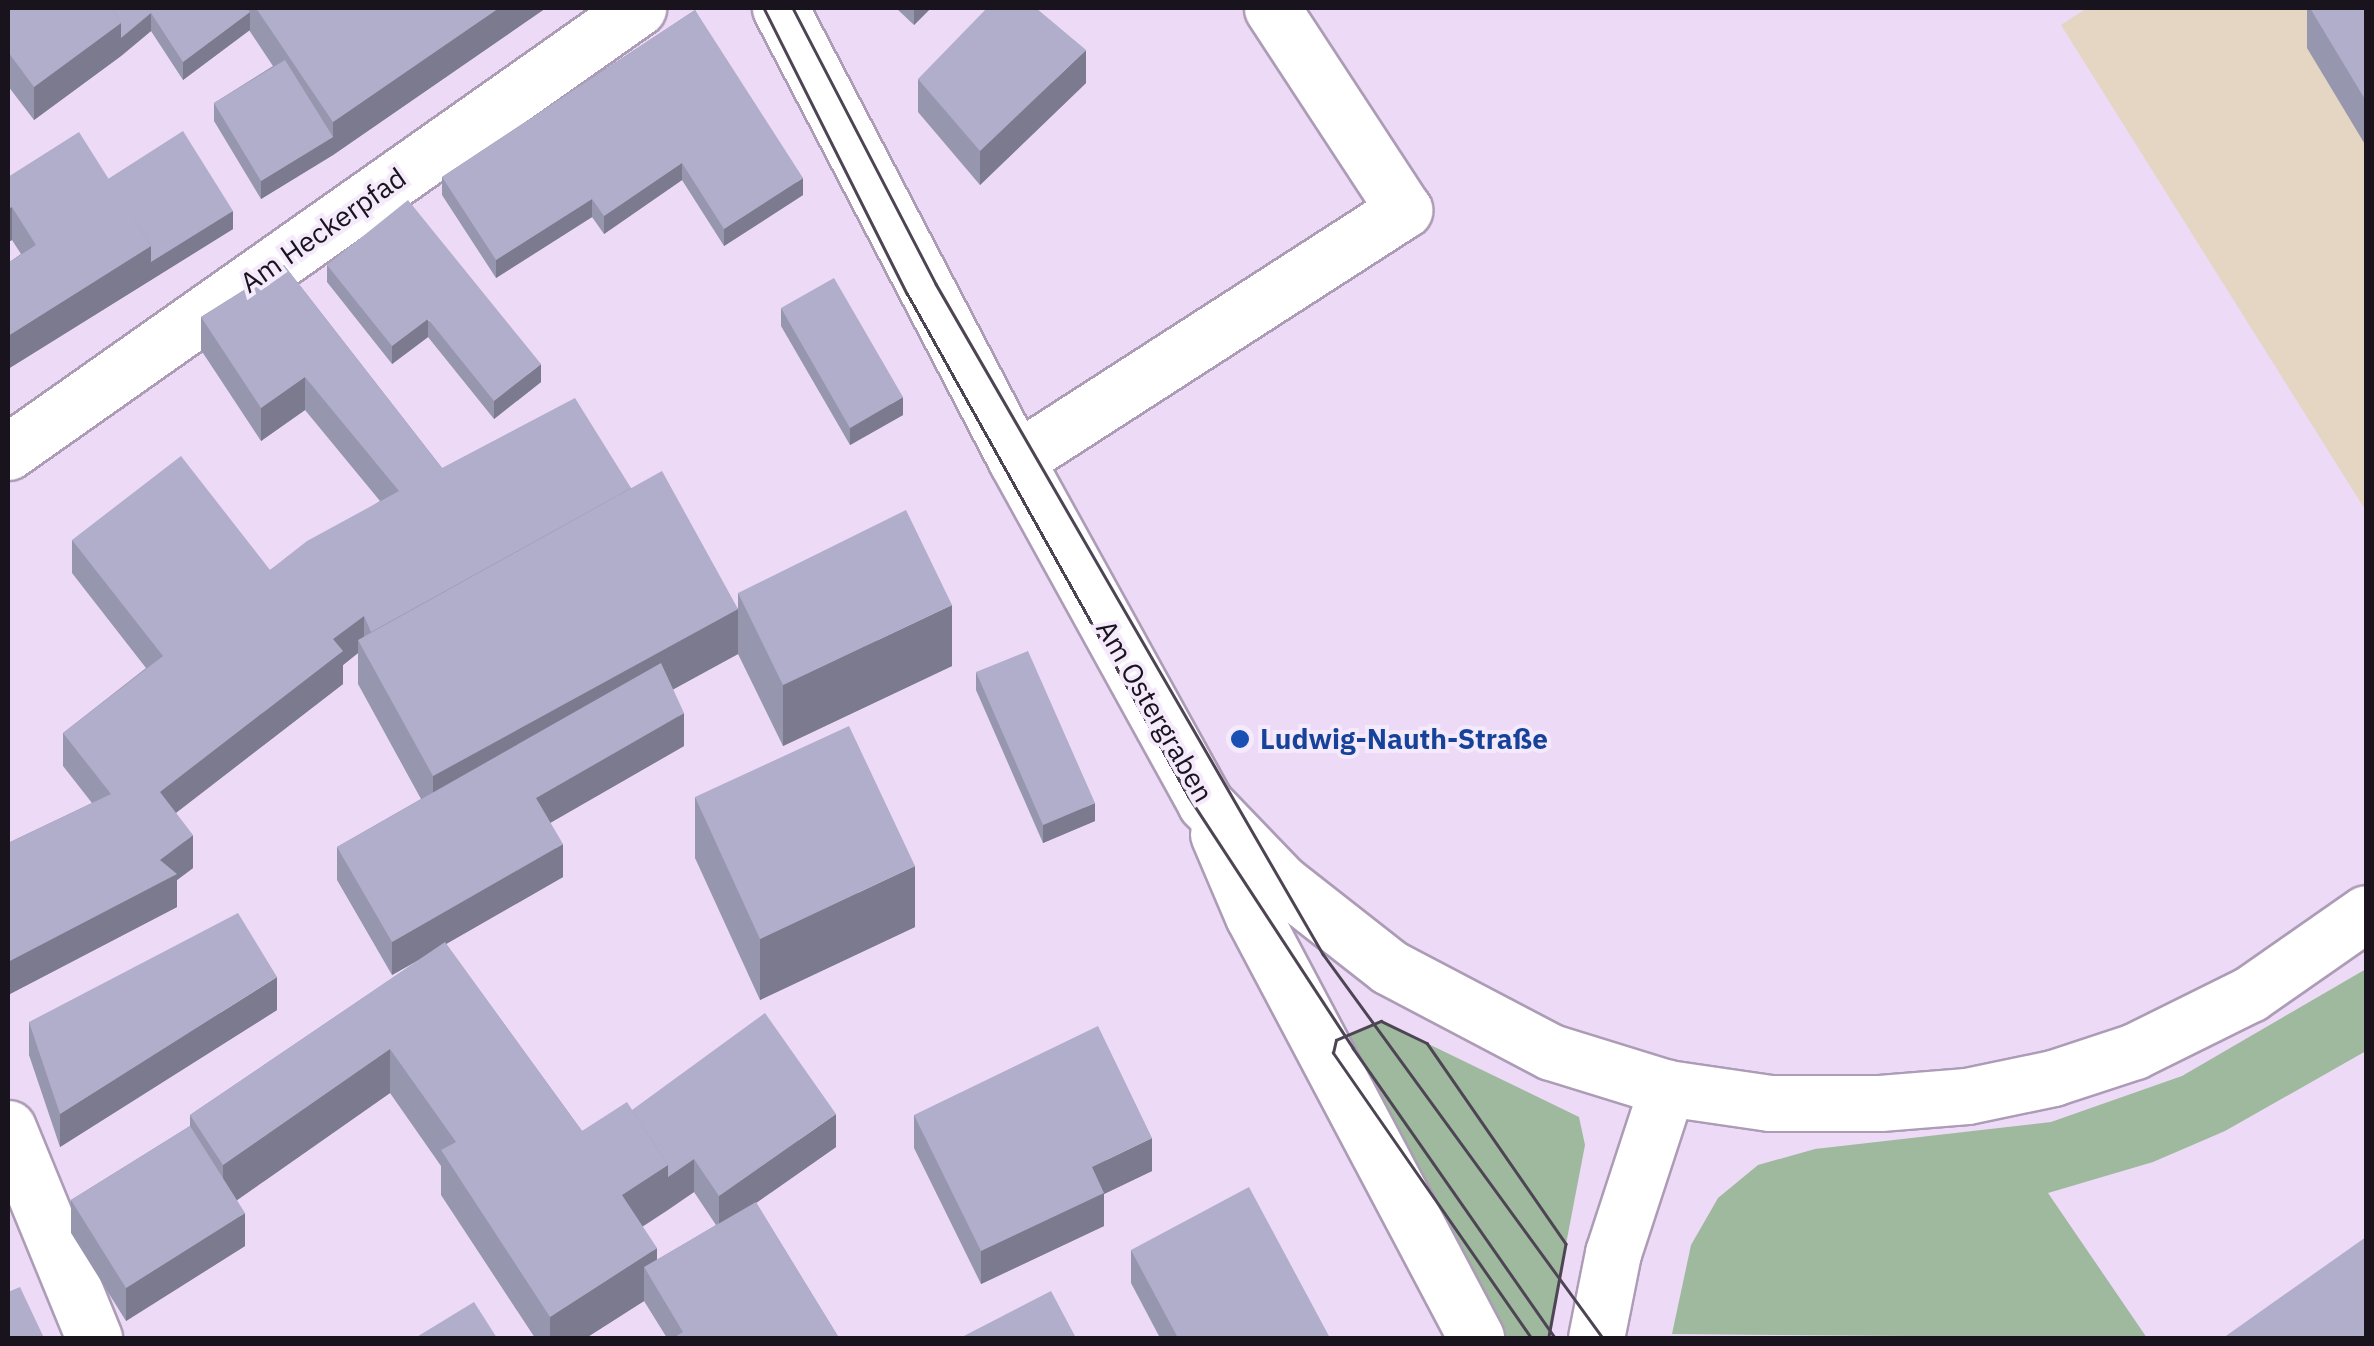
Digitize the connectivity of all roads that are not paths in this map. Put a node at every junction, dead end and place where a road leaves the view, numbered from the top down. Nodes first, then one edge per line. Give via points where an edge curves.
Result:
1 (638, 8) edge
2 (780, 8) edge
3 (1272, 8) edge
4 (8, 452) edge
5 (1016, 460) junction
6 (1205, 803) junction
7 (2366, 913) edge
8 (1667, 1088) junction
9 (8, 1128) edge
10 (94, 1338) edge
11 (1476, 1338) edge
12 (1596, 1338) edge

1 - 4 street, Am Heckerpfad
2 - 5 street, Am Ostergraben
3 - 5 street via 1404,210
5 - 6 street, Am Ostergraben
6 - 8 street, Am Ostergraben via 1282,883 1388,967 1551,1052
6 - 11 street via 1253,916
7 - 8 street, Am Ostergraben via 2250,994 2135,1051 2053,1078 1967,1096 1880,1103 1770,1103
8 - 12 street via 1613,1253
9 - 10 street

